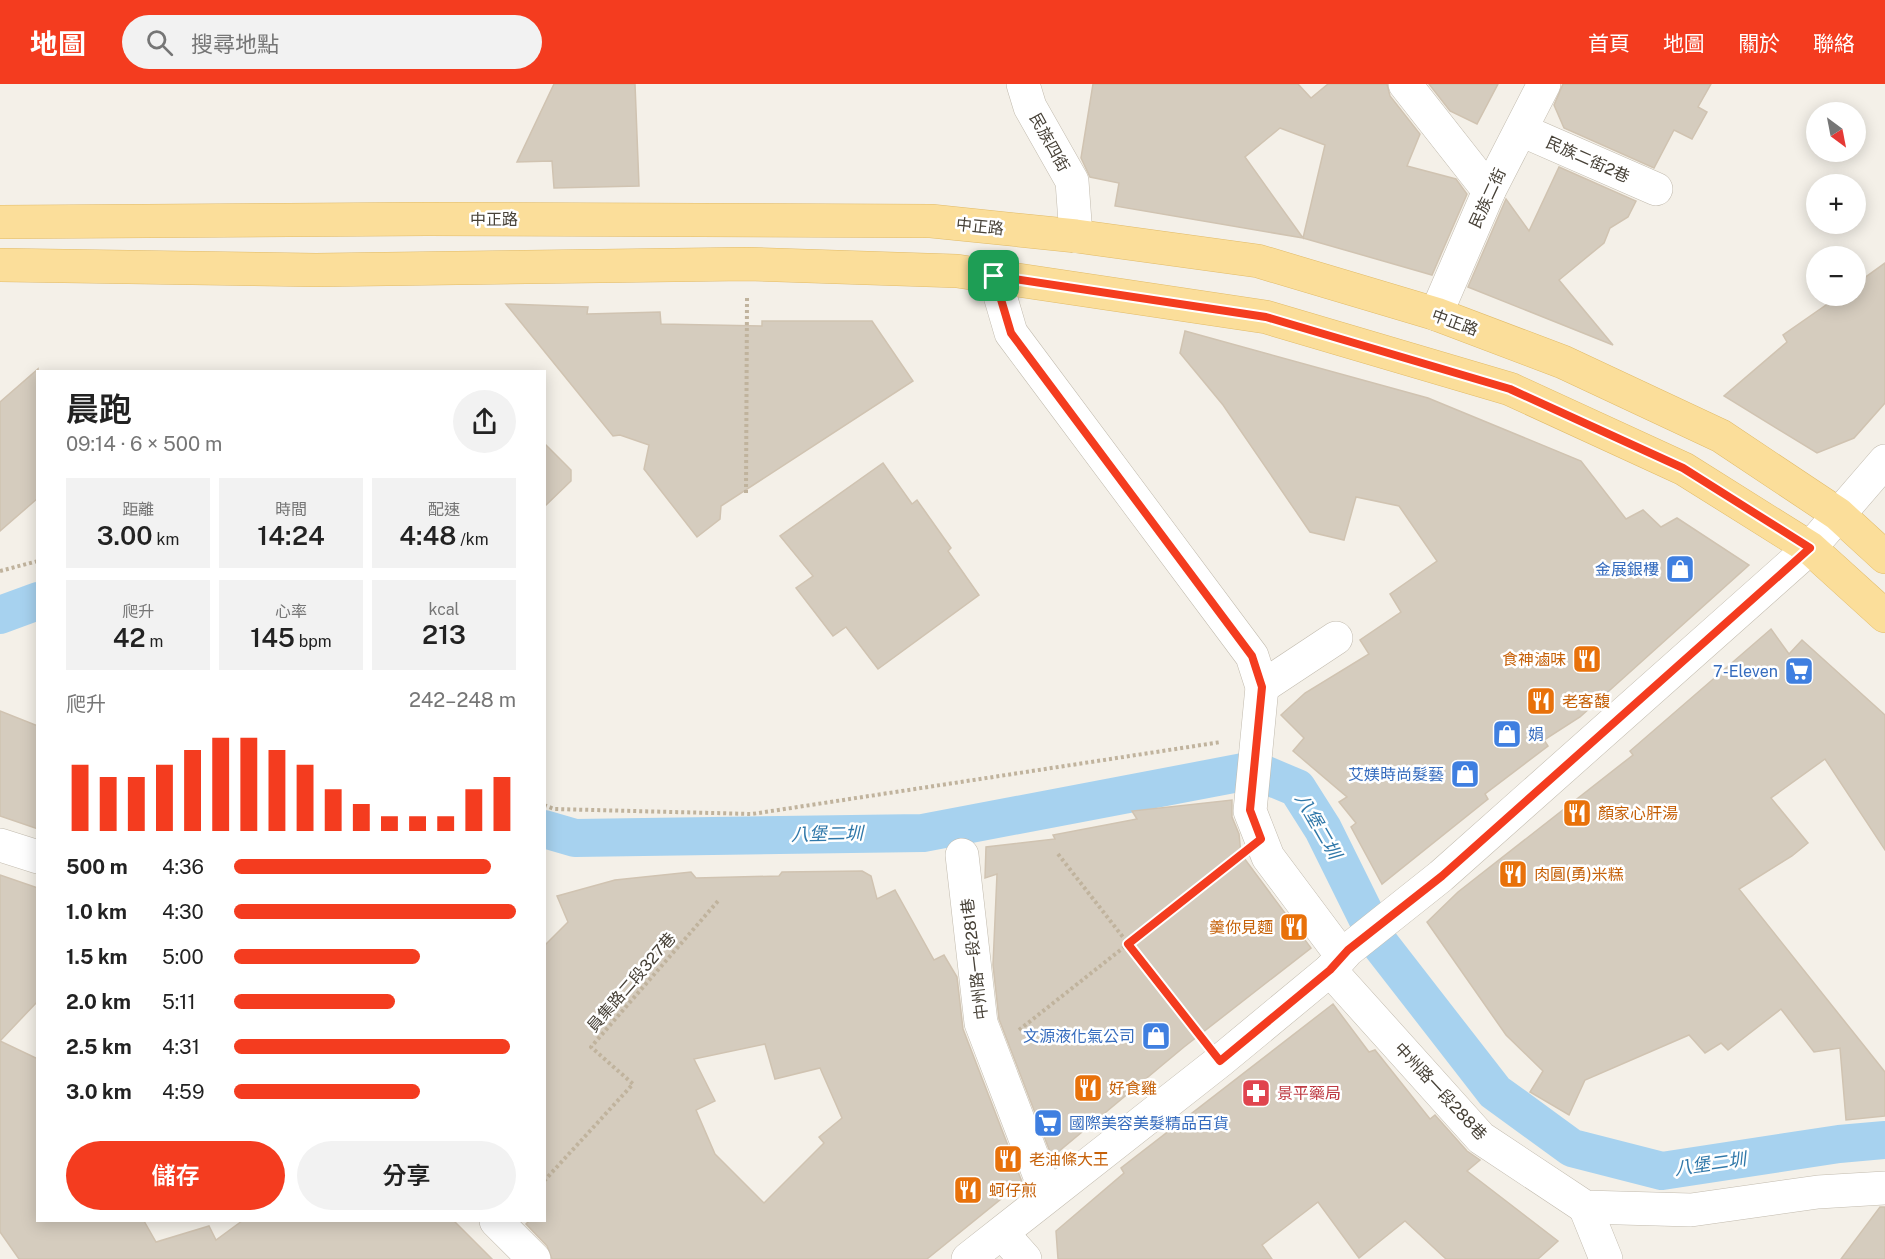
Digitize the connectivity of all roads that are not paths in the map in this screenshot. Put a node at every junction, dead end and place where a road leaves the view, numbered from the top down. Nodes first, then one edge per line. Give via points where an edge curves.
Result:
1 (1023, 84) edge
2 (1545, 84) edge
3 (1406, 85) edge
4 (1521, 130) junction
5 (1656, 189) dead end
6 (1489, 191) junction
7 (0, 222) edge
8 (1076, 236) junction
9 (0, 265) edge
10 (994, 276) junction
11 (1436, 314) junction
12 (1885, 462) edge
13 (1838, 514) junction
14 (1810, 548) junction
15 (1885, 557) edge
16 (1885, 616) edge
17 (1336, 638) dead end
18 (1262, 687) junction
19 (0, 845) edge
20 (962, 855) dead end
21 (36, 856) edge
22 (1340, 959) junction
23 (1885, 1188) edge
24 (1047, 1195) junction
25 (1585, 1207) junction
26 (497, 1222) edge
27 (1002, 1233) junction
28 (534, 1259) edge
29 (968, 1259) edge
30 (1025, 1259) edge
31 (1606, 1259) edge

1 - 8 street, 民族四街 via 1030,107 1072,181
2 - 4 street, 民族二街
3 - 6 street
4 - 5 street, 民族二街2巷
4 - 6 street, 民族二街
6 - 11 street, 民族二街
7 - 8 main road, 中正路 via 931,221
8 - 11 main road, 中正路 via 1258,261
9 - 10 main road via 316,270 747,264 957,271
10 - 14 main road via 1266,317 1510,389 1683,468
10 - 18 street via 1011,333 1252,656
11 - 13 main road, 中正路 via 1563,362 1722,436
12 - 13 street
13 - 14 street
13 - 15 main road, 中正路
14 - 16 main road
14 - 22 street via 1654,689
17 - 18 street
18 - 22 street, 中州路一段288巷 via 1255,825 1268,857
19 - 21 street
20 - 24 street, 中州路一段281巷 via 981,1023
22 - 24 street via 1220,1061
22 - 25 street, 中州路一段288巷 via 1482,1138
23 - 25 street via 1818,1192 1692,1210
24 - 27 street
25 - 31 street
26 - 28 street
27 - 29 street
27 - 30 street

